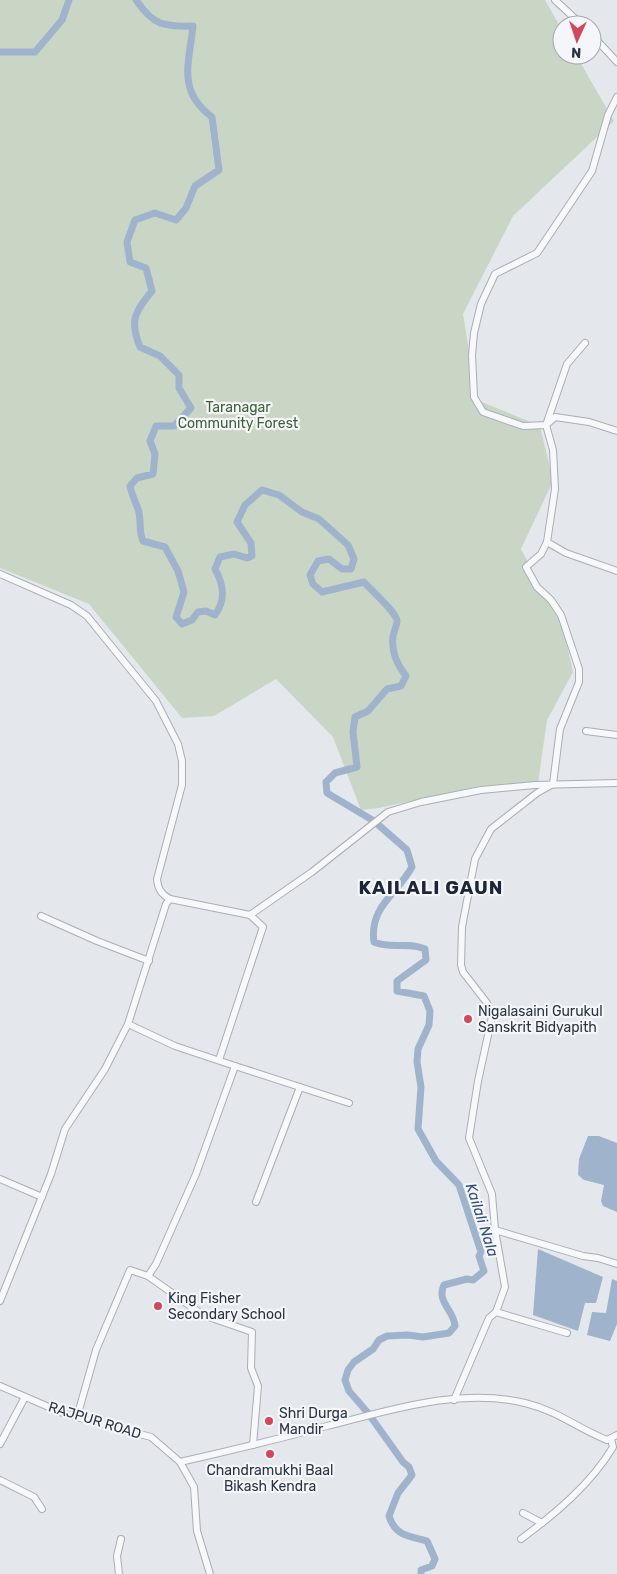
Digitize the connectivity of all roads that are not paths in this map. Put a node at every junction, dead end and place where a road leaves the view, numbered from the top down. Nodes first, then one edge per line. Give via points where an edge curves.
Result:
1 (555, 0) edge
2 (571, 15) edge
3 (602, 46) edge
4 (617, 62) edge
5 (617, 97) edge
6 (585, 343) dead end
7 (546, 425) junction
8 (617, 431) edge
9 (547, 542) junction
10 (617, 571) edge
11 (0, 574) edge
12 (586, 731) dead end
13 (617, 735) edge
14 (617, 783) edge
15 (552, 784) junction
16 (170, 899) junction
17 (250, 915) junction
18 (41, 916) dead end
19 (150, 961) junction
20 (128, 1024) junction
21 (219, 1060) junction
22 (235, 1066) junction
23 (300, 1087) junction
24 (348, 1103) dead end
25 (0, 1179) edge
26 (42, 1197) junction
27 (256, 1202) dead end
28 (495, 1230) junction
29 (617, 1264) edge
30 (148, 1276) junction
31 (0, 1302) edge
32 (496, 1312) junction
33 (568, 1333) dead end
34 (0, 1386) edge
35 (25, 1397) junction
36 (454, 1400) junction
37 (77, 1417) junction
38 (614, 1437) edge
39 (0, 1444) edge
40 (253, 1445) junction
41 (180, 1462) junction
42 (0, 1480) edge
43 (42, 1508) dead end
44 (523, 1513) dead end
45 (542, 1523) junction
46 (121, 1539) dead end
47 (521, 1539) dead end
48 (119, 1574) edge
49 (210, 1574) edge

1 - 2 street
3 - 4 street
5 - 7 street via 608,115 592,171 537,253 495,274 481,304 474,333 474,397 483,412 523,426
6 - 7 street via 567,364
7 - 8 street via 555,417 571,418
7 - 9 street via 555,489
9 - 10 street via 566,553
9 - 15 street via 541,554 526,567 537,587 561,616 579,669 579,682 560,730
11 - 16 street via 71,605 86,616 162,710 182,761 182,785 157,879 158,888
12 - 13 street
14 - 15 street
15 - 17 street via 481,790 388,812 312,872
15 - 28 street via 490,830 476,859 462,927 463,972 487,1003 492,1017 468,1138 492,1194
16 - 17 street
16 - 19 street
17 - 21 street via 263,927
18 - 19 street via 97,942
19 - 20 street
20 - 21 street via 175,1046
20 - 26 street via 106,1069 65,1129
21 - 22 street
22 - 23 street
22 - 30 street via 196,1174
23 - 24 street
23 - 27 street
25 - 26 street
26 - 31 street
28 - 29 street
28 - 32 street via 505,1287
30 - 37 street via 130,1270 96,1350
30 - 40 street via 203,1315 252,1332 251,1368 258,1386
32 - 33 street
32 - 36 street via 489,1318
34 - 35 street, RAJPUR ROAD
35 - 37 street, RAJPUR ROAD
35 - 39 street
36 - 38 street via 503,1399 524,1403 557,1413 607,1440
36 - 40 street via 404,1406
37 - 41 street, RAJPUR ROAD via 150,1437
38 - 45 street via 607,1458
40 - 41 street
41 - 49 street via 194,1488 196,1531
42 - 43 street via 34,1496
44 - 45 street
45 - 47 street
46 - 48 street via 117,1556

